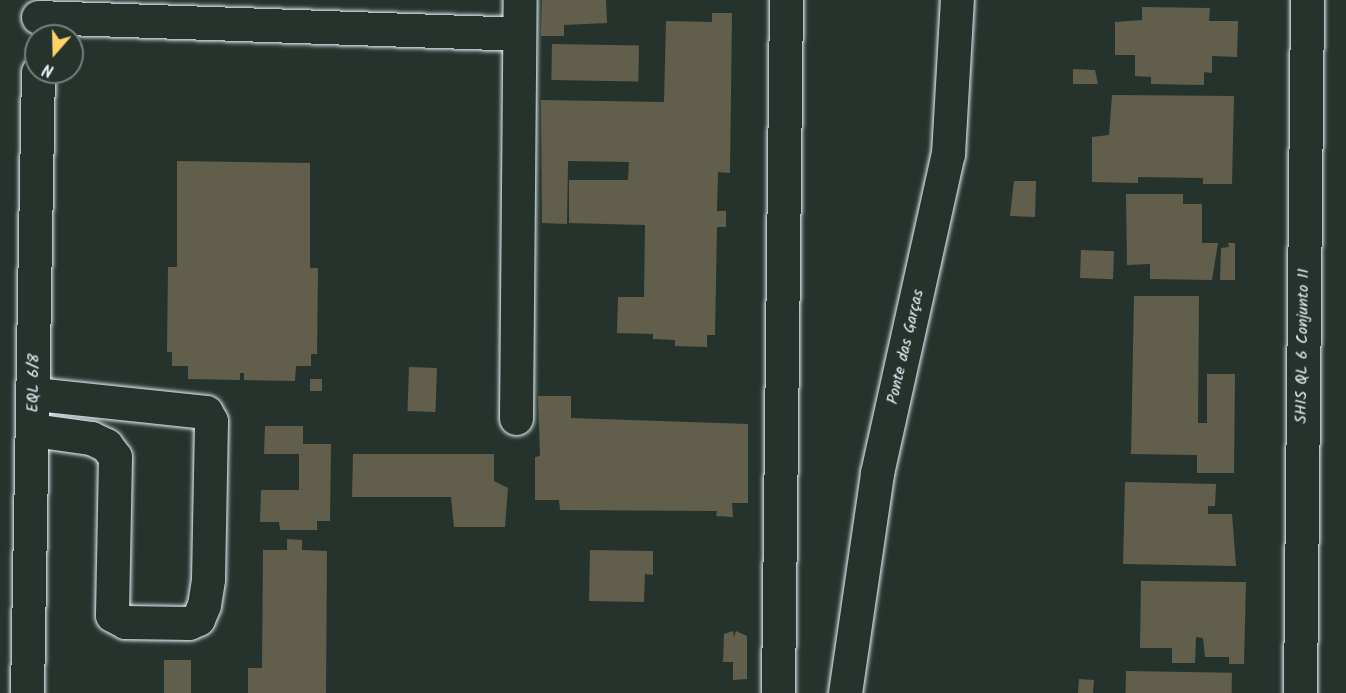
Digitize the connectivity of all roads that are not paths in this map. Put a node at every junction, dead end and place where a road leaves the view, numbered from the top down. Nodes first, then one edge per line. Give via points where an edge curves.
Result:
1 (520, 0) edge
2 (786, 0) edge
3 (957, 0) edge
4 (1307, 0) edge
5 (38, 18) edge
6 (518, 34) junction
7 (38, 84) edge
8 (34, 394) junction
9 (516, 418) dead end
10 (33, 430) junction
11 (27, 693) edge
12 (778, 693) edge
13 (845, 693) edge
14 (1300, 693) edge

1 - 6 main road
2 - 12 main road
3 - 13 main road, Ponte das Garças via 948,154 878,472
4 - 14 main road, SHIS QL 6 Conjunto 11
5 - 6 main road
6 - 9 main road
7 - 8 main road, EQL 6/8
8 - 10 main road, EQL 6/8
8 - 10 main road via 206,412 211,421 208,579 198,619 189,623 125,622 112,615 115,458 106,445 91,438
10 - 11 main road, EQL 6/8

